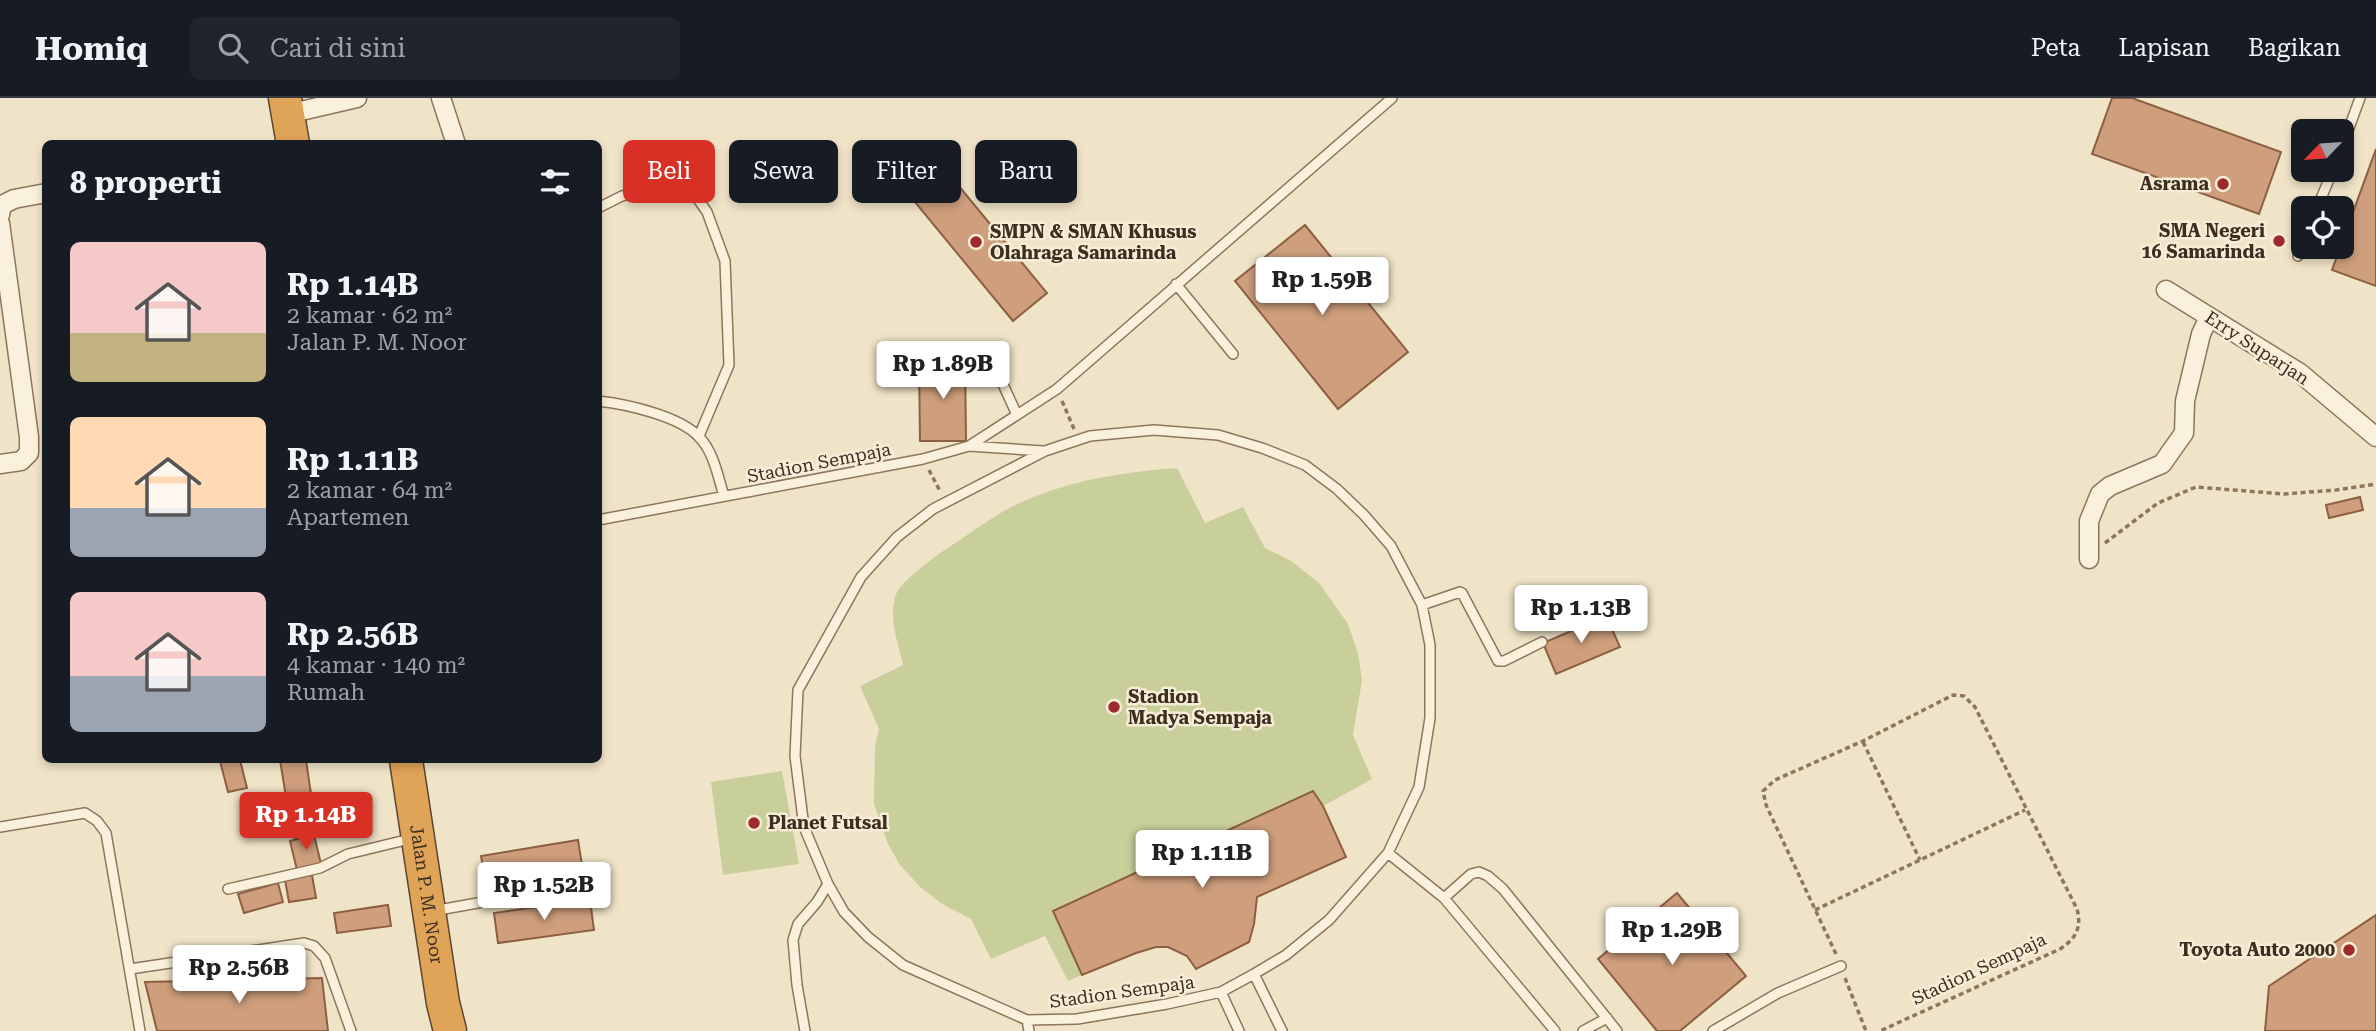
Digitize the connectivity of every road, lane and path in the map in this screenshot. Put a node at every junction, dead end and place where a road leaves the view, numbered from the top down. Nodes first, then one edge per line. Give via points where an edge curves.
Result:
1 (357, 98) edge
2 (441, 98) edge
3 (1392, 98) edge
4 (2360, 98) edge
5 (289, 118) edge
6 (2352, 119) edge
7 (455, 140) edge
8 (42, 194) edge
9 (602, 206) edge
10 (0, 215) edge
11 (0, 223) edge
12 (1177, 284) junction
13 (2166, 290) dead end
14 (2209, 317) junction
15 (1233, 354) dead end
16 (1001, 380) dead end
17 (1057, 389) junction
18 (602, 402) edge
19 (1017, 415) junction
20 (699, 436) junction
21 (2376, 437) edge
22 (1079, 439) junction
23 (970, 446) junction
24 (1045, 451) junction
25 (923, 459) junction
26 (0, 464) edge
27 (2376, 484) edge
28 (724, 496) junction
29 (946, 501) junction
30 (602, 519) edge
31 (2089, 559) joint
32 (1422, 605) junction
33 (1542, 642) dead end
34 (1863, 741) junction
35 (407, 763) edge
36 (2026, 810) junction
37 (0, 827) edge
38 (419, 836) junction
39 (1388, 853) junction
40 (1920, 860) junction
41 (828, 884) junction
42 (228, 889) dead end
43 (538, 892) dead end
44 (1444, 898) junction
45 (1815, 910) junction
46 (429, 912) junction
47 (1841, 966) junction
48 (130, 969) junction
49 (1254, 974) junction
50 (1221, 992) junction
51 (1607, 1018) junction
52 (1027, 1020) junction
53 (140, 1031) edge
54 (351, 1031) edge
55 (450, 1031) edge
56 (805, 1031) edge
57 (1029, 1031) edge
58 (1239, 1031) edge
59 (1282, 1031) edge
60 (1555, 1031) edge
61 (1583, 1031) edge
62 (1617, 1031) edge
63 (1713, 1031) edge
64 (1866, 1031) edge
65 (1880, 1031) edge

1 - 5 street
2 - 7 street
3 - 12 lane
4 - 6 lane
8 - 10 street via 2,205
9 - 20 lane via 652,187 673,186 693,192 708,212 725,261 729,365
11 - 26 street via 29,453 21,461
12 - 15 lane
12 - 17 lane
13 - 14 street, Erry Suparjan
14 - 21 street, Erry Suparjan via 2300,373
14 - 31 street via 2185,401 2184,433 2162,464 2100,494 2089,521
16 - 19 lane
17 - 19 lane
17 - 22 path
18 - 20 lane via 667,417
19 - 23 lane
20 - 28 lane via 714,462
22 - 24 lane, Stadion Sempaja
22 - 32 lane, Stadion Sempaja via 1154,430 1218,435 1305,465 1337,489 1391,546
23 - 24 lane, Stadion Sempaja
23 - 25 lane, Stadion Sempaja
24 - 29 lane, Stadion Sempaja
25 - 28 lane, Stadion Sempaja
25 - 29 path
27 - 31 path via 2284,494 2196,487 2158,503
28 - 30 lane, Stadion Sempaja
29 - 41 lane, Stadion Sempaja via 897,537 861,577 798,690 795,756 804,827
32 - 33 lane via 1462,593 1498,661
32 - 39 lane, Stadion Sempaja via 1430,645 1430,718 1419,787
34 - 36 path, Stadion Sempaja via 1953,695 1964,696 1975,706
34 - 40 path
34 - 45 path, Stadion Sempaja via 1775,780 1763,791
35 - 38 highway, Jalan P. M. Noor
36 - 40 path
36 - 65 path, Stadion Sempaja via 2077,909 2078,932 2060,949
37 - 48 lane via 85,813 97,821 106,833
38 - 42 lane via 348,854 320,868
38 - 46 highway, Jalan P. M. Noor
39 - 44 lane
39 - 49 lane, Stadion Sempaja via 1329,920 1286,956
40 - 45 path
41 - 52 lane, Stadion Sempaja via 844,912 903,965
41 - 56 lane via 798,924 793,940
43 - 46 lane
44 - 51 lane via 1471,874 1488,876
44 - 60 lane
45 - 47 path, Stadion Sempaja
46 - 55 highway, Jalan P. M. Noor
47 - 63 lane via 1778,993
47 - 64 path, Stadion Sempaja
48 - 53 lane
48 - 54 lane via 304,943 325,958
49 - 50 lane, Stadion Sempaja
49 - 59 lane
50 - 52 lane, Stadion Sempaja via 1077,1019
50 - 58 lane, Stadion Sempaja
51 - 61 lane
51 - 62 lane
52 - 57 lane, Stadion Sempaja

